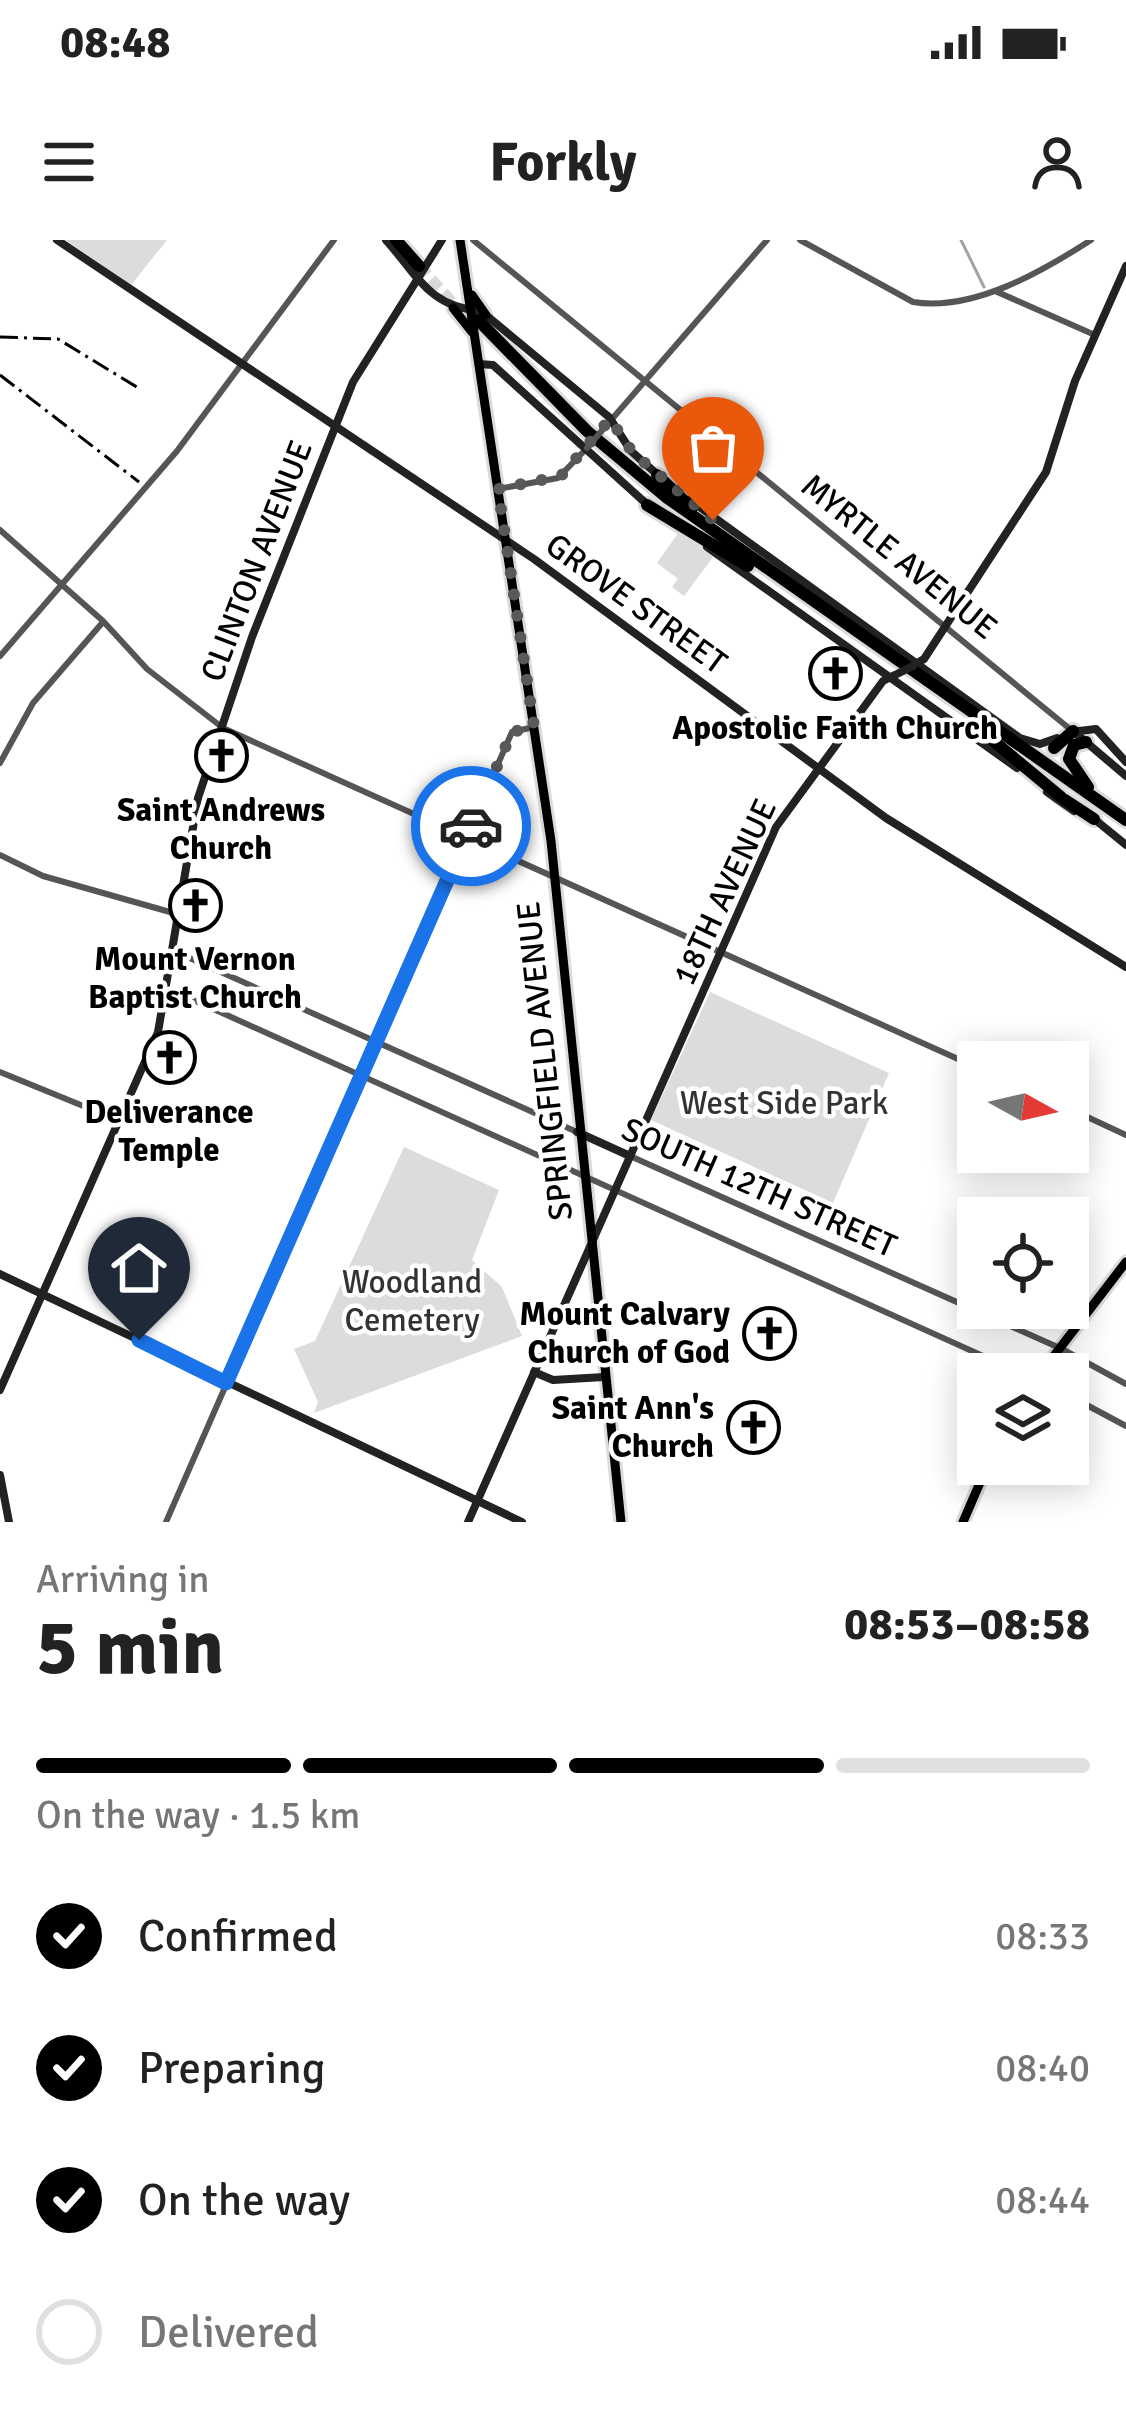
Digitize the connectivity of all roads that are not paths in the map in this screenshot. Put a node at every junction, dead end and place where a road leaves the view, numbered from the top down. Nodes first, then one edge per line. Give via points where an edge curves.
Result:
1 (57, 240) edge
2 (334, 240) edge
3 (386, 240) edge
4 (396, 240) edge
5 (406, 240) edge
6 (442, 240) edge
7 (460, 240) edge
8 (472, 240) edge
9 (767, 240) edge
10 (800, 240) edge
11 (1091, 240) edge
12 (1126, 266) edge
13 (420, 268) junction
14 (991, 290) junction
15 (453, 308) junction
16 (478, 324) junction
17 (1095, 335) junction
18 (237, 363) junction
19 (479, 364) junction
20 (644, 379) junction
21 (610, 419) junction
22 (335, 429) junction
23 (586, 449) junction
24 (657, 475) junction
25 (498, 489) junction
26 (646, 505) junction
27 (0, 530) edge
28 (506, 540) junction
29 (738, 549) junction
30 (748, 566) junction
31 (59, 587) junction
32 (103, 621) junction
33 (945, 627) junction
34 (0, 656) edge
35 (914, 665) junction
36 (891, 676) junction
37 (966, 711) junction
38 (220, 724) junction
39 (534, 727) junction
40 (1073, 731) junction
41 (985, 734) junction
42 (1086, 742) junction
43 (1126, 762) edge
44 (0, 763) edge
45 (818, 768) junction
46 (1124, 774) edge
47 (1094, 818) junction
48 (1126, 819) edge
49 (1126, 830) edge
50 (466, 837) junction
51 (1126, 845) edge
52 (0, 855) edge
53 (554, 877) junction
54 (177, 914) junction
55 (174, 951) junction
56 (721, 952) junction
57 (1126, 967) edge
58 (169, 989) junction
59 (376, 1041) junction
60 (957, 1059) edge
61 (0, 1072) edge
62 (361, 1076) junction
63 (1089, 1118) edge
64 (120, 1121) junction
65 (577, 1132) junction
66 (1126, 1135) edge
67 (630, 1156) junction
68 (581, 1175) junction
69 (615, 1190) junction
70 (590, 1246) junction
71 (1126, 1262) edge
72 (0, 1274) edge
73 (44, 1295) junction
74 (1058, 1348) junction
75 (976, 1353) edge
76 (1055, 1353) edge
77 (534, 1372) junction
78 (604, 1377) junction
79 (226, 1383) junction
80 (1126, 1384) edge
81 (0, 1390) edge
82 (1089, 1406) edge
83 (1126, 1426) edge
84 (0, 1475) edge
85 (979, 1485) edge
86 (477, 1502) junction
87 (9, 1522) edge
88 (166, 1522) edge
89 (468, 1522) edge
90 (522, 1522) edge
91 (621, 1522) edge
92 (963, 1522) edge

1 - 18 main road, GROVE STREET
2 - 18 street
3 - 13 main road
4 - 13 highway
5 - 13 highway
6 - 13 main road, CLINTON AVENUE
7 - 16 main road
8 - 20 street, MYRTLE AVENUE
9 - 20 street
10 - 14 street via 915,303
11 - 14 street via 1039,273
12 - 17 main road, 18TH AVENUE
13 - 15 main road
13 - 22 main road, CLINTON AVENUE via 353,382
14 - 17 street
15 - 16 main road
15 - 16 main road
16 - 19 main road, SPRINGFIELD AVENUE
16 - 21 main road
16 - 29 highway via 613,454
16 - 30 highway via 598,451
17 - 33 main road, 18TH AVENUE via 1045,474
18 - 22 main road, GROVE STREET
18 - 31 street via 177,451
19 - 23 main road via 493,365
19 - 25 main road, SPRINGFIELD AVENUE
20 - 21 street
20 - 33 street, MYRTLE AVENUE
21 - 23 street, bridge
21 - 24 main road
22 - 28 main road, GROVE STREET
22 - 38 main road, CLINTON AVENUE
23 - 25 street via 556,479
23 - 26 main road
24 - 29 highway
24 - 35 main road
25 - 28 main road, SPRINGFIELD AVENUE
26 - 30 highway
26 - 36 main road
27 - 31 street
28 - 39 main road, SPRINGFIELD AVENUE
28 - 45 main road, GROVE STREET
29 - 37 highway
30 - 41 highway
31 - 32 street
31 - 34 street
32 - 38 street via 146,669
32 - 44 street via 33,703
33 - 35 main road, 18TH AVENUE
33 - 40 street, MYRTLE AVENUE
35 - 36 main road, 18TH AVENUE, bridge
35 - 40 main road via 1027,742 1045,744
36 - 45 main road, 18TH AVENUE
36 - 47 main road via 1062,806
37 - 40 highway via 1034,752
37 - 48 highway
38 - 50 street
38 - 54 main road, CLINTON AVENUE
39 - 50 street via 512,732
39 - 53 main road, SPRINGFIELD AVENUE
40 - 42 main road, MYRTLE AVENUE
40 - 43 main road via 1096,729
41 - 47 highway
41 - 49 highway
42 - 46 main road, MYRTLE AVENUE
42 - 48 highway via 1072,748 1071,769
45 - 56 main road, 18TH AVENUE via 776,827
45 - 57 main road, GROVE STREET
47 - 51 main road
50 - 53 street
50 - 59 street
52 - 54 street via 43,876
53 - 56 street
53 - 65 main road, SPRINGFIELD AVENUE
54 - 55 main road, CLINTON AVENUE
55 - 58 main road, CLINTON AVENUE
55 - 59 street, SOUTH 12TH STREET
56 - 60 street
56 - 67 main road, 18TH AVENUE
58 - 62 street
58 - 64 main road, CLINTON AVENUE
59 - 62 street
59 - 65 street, SOUTH 12TH STREET
61 - 64 street
62 - 68 street
62 - 79 street
63 - 66 street
64 - 73 main road, CLINTON AVENUE
65 - 67 main road, SOUTH 12TH STREET
65 - 68 main road, SPRINGFIELD AVENUE
67 - 69 main road, 18TH AVENUE
67 - 74 street, SOUTH 12TH STREET
68 - 69 street
68 - 70 main road, SPRINGFIELD AVENUE
69 - 70 main road, 18TH AVENUE
69 - 75 street
70 - 77 main road, 18TH AVENUE
70 - 78 main road, SPRINGFIELD AVENUE
71 - 74 main road
72 - 73 main road
73 - 79 main road
73 - 81 main road, CLINTON AVENUE
74 - 76 main road
74 - 80 street, SOUTH 12TH STREET
77 - 78 main road via 553,1381
77 - 86 main road, 18TH AVENUE
78 - 91 main road, SPRINGFIELD AVENUE
79 - 86 main road
79 - 88 street
82 - 83 street
84 - 87 main road
85 - 92 main road
86 - 89 main road, 18TH AVENUE
86 - 90 main road

